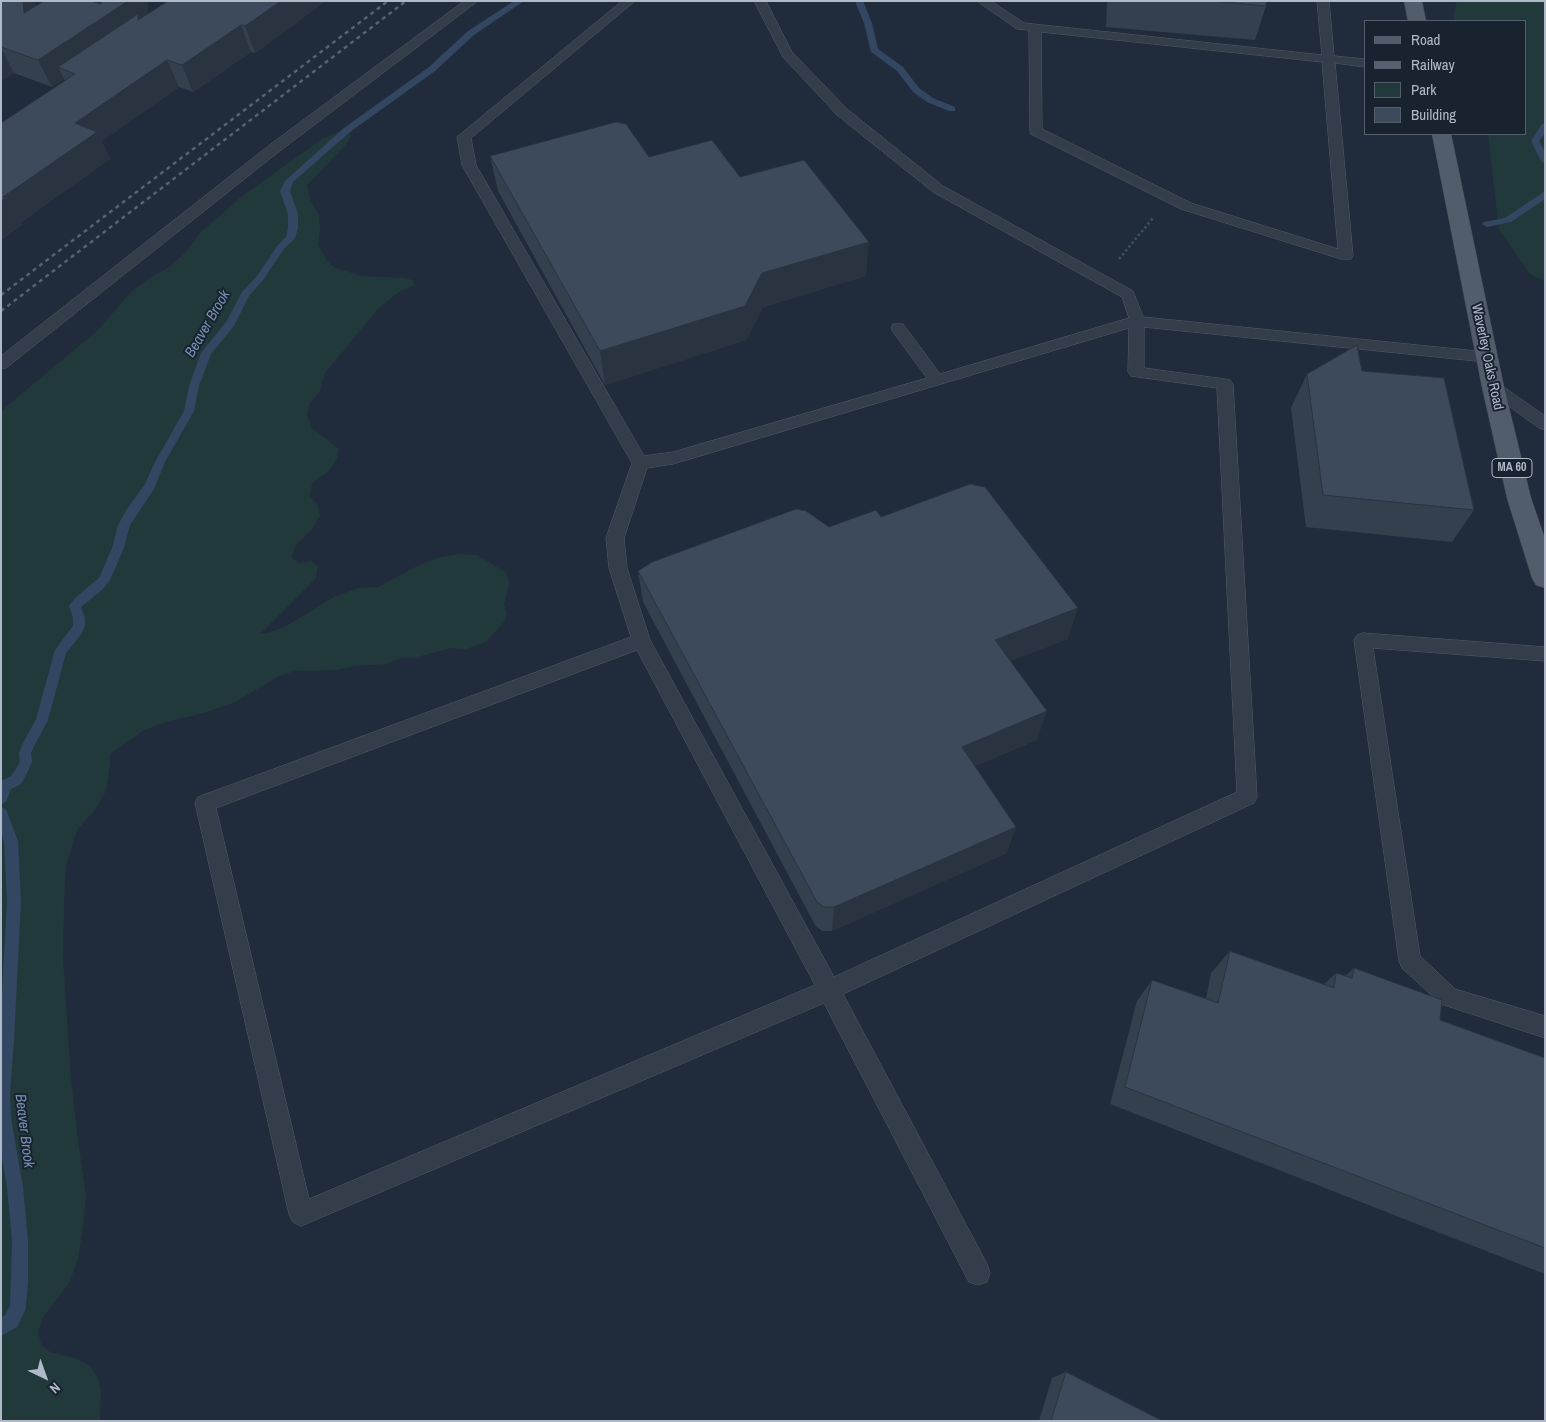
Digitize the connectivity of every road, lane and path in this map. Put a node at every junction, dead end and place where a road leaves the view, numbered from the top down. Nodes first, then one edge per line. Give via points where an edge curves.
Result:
1 (472, 1) edge
2 (629, 1) edge
3 (760, 1) edge
4 (983, 1) edge
5 (1323, 1) edge
6 (1413, 1) edge
7 (1417, 20) edge
8 (1034, 28) junction
9 (1327, 58) junction
10 (1364, 62) edge
11 (1441, 135) edge
12 (1170, 198) junction
13 (1103, 280) junction
14 (1137, 321) junction
15 (898, 328) dead end
16 (1486, 357) junction
17 (1, 364) edge
18 (938, 380) junction
19 (1492, 387) junction
20 (1545, 424) edge
21 (640, 464) junction
22 (1545, 578) edge
23 (641, 641) junction
24 (1545, 654) edge
25 (829, 990) junction
26 (1545, 1027) edge
27 (978, 1273) dead end

1 - 17 lane via 276,147
2 - 21 lane via 464,137 469,166
3 - 13 lane via 787,54 842,112 938,189
4 - 8 lane via 1020,26
5 - 9 lane
6 - 7 main road
8 - 9 lane
8 - 12 lane via 1036,131
9 - 10 lane
9 - 12 lane via 1346,256 1186,206
11 - 16 main road, Waverley Oaks Road / MA 60
12 - 13 path
13 - 14 lane via 1128,294
14 - 16 lane
14 - 18 lane
14 - 25 lane via 1136,372 1225,384 1247,797
15 - 18 lane
16 - 19 main road, Waverley Oaks Road / MA 60
18 - 21 lane via 673,458
19 - 20 lane
19 - 22 main road, Waverley Oaks Road / MA 60 via 1520,498
21 - 23 lane via 615,538 618,568
23 - 25 lane
23 - 25 lane via 205,803 301,1214
24 - 26 lane via 1363,640 1410,961 1449,997
25 - 27 lane

